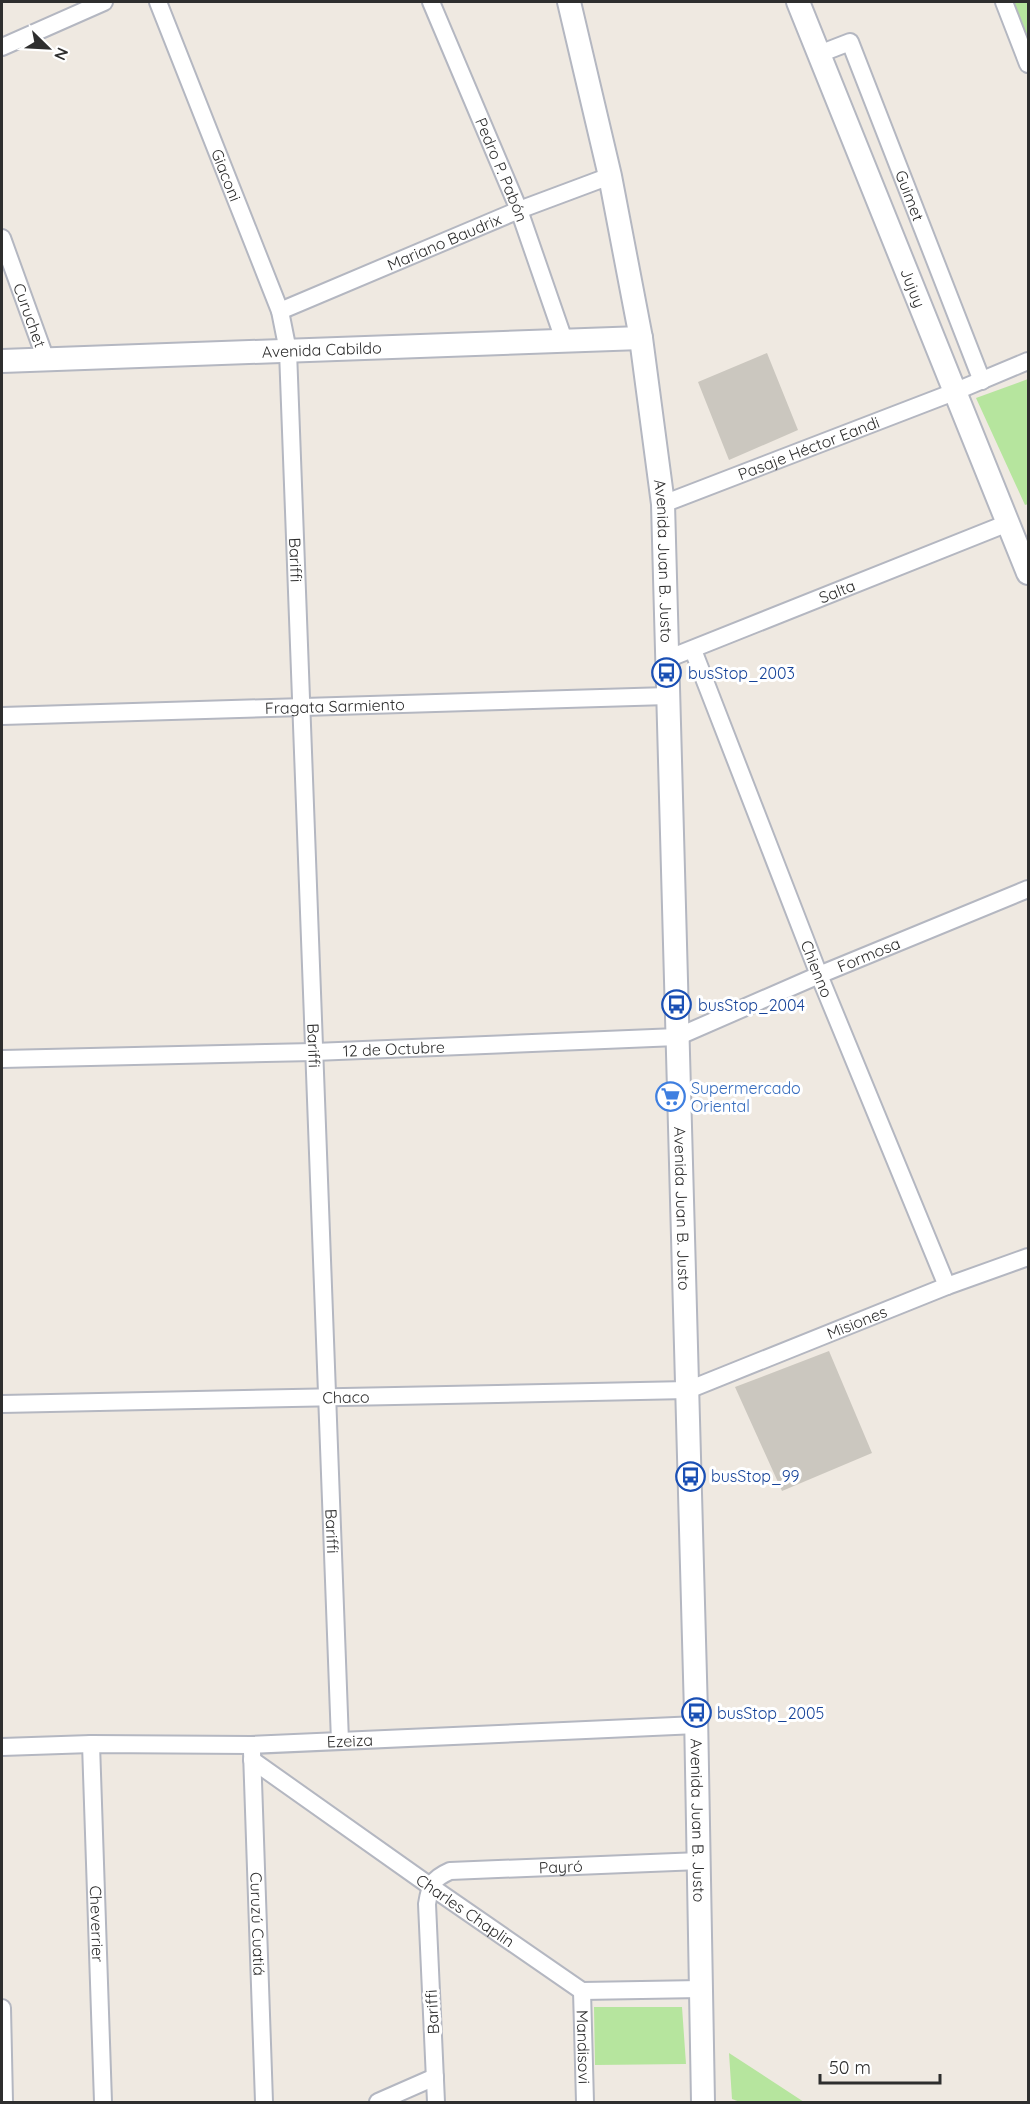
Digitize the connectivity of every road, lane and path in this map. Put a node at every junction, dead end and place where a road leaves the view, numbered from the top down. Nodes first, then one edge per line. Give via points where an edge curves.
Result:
1 (104, 2) edge
2 (158, 2) edge
3 (431, 2) edge
4 (569, 2) edge
5 (798, 2) edge
6 (1004, 2) edge
7 (2, 47) edge
8 (819, 54) junction
9 (1029, 64) edge
10 (610, 176) junction
11 (519, 210) junction
12 (2, 238) edge
13 (280, 311) junction
14 (641, 338) junction
15 (564, 340) junction
16 (288, 351) junction
17 (46, 360) junction
18 (2, 361) edge
19 (1029, 361) edge
20 (982, 381) junction
21 (954, 392) junction
22 (663, 504) junction
23 (1008, 523) junction
24 (1029, 573) edge
25 (693, 650) junction
26 (667, 660) junction
27 (668, 696) junction
28 (302, 708) junction
29 (2, 716) edge
30 (1029, 889) edge
31 (819, 975) junction
32 (677, 1037) junction
33 (314, 1052) junction
34 (2, 1059) edge
35 (1029, 1257) edge
36 (947, 1286) junction
37 (688, 1390) junction
38 (327, 1397) junction
39 (2, 1404) edge
40 (697, 1725) junction
41 (340, 1741) junction
42 (91, 1744) junction
43 (2, 1747) edge
44 (252, 1752) junction
45 (700, 1861) junction
46 (430, 1886) junction
47 (701, 1989) junction
48 (582, 1991) junction
49 (2, 2008) edge
50 (435, 2077) junction
51 (3, 2094) edge
52 (103, 2103) edge
53 (264, 2103) edge
54 (378, 2103) edge
55 (436, 2103) edge
56 (585, 2103) edge
57 (703, 2103) edge

1 - 7 street
2 - 13 street, Giaconi
3 - 11 street, Pedro P. Pabón
4 - 10 main road, Avenida Juan B. Justo
5 - 8 main road, Jujuy
6 - 9 street
8 - 20 street, Guimet via 850,42
8 - 21 main road, Jujuy
10 - 11 street, Mariano Baudrix
10 - 14 main road, Avenida Juan B. Justo
11 - 13 street, Mariano Baudrix
11 - 15 street, Pedro P. Pabón
12 - 17 street, Curuchet
13 - 16 street, Giaconi
14 - 15 main road, Avenida Cabildo
14 - 22 main road, Avenida Juan B. Justo
15 - 16 main road, Avenida Cabildo
16 - 17 main road, Avenida Cabildo
16 - 28 street, Bariffi
17 - 18 main road, Avenida Cabildo
19 - 20 street, Pasaje Héctor Eandi
20 - 21 street, Pasaje Héctor Eandi
21 - 22 street, Pasaje Héctor Eandi
21 - 23 main road, Jujuy
22 - 26 main road, Avenida Juan B. Justo
23 - 24 main road, Jujuy
23 - 25 street, Salta
25 - 26 street, Salta
25 - 31 street, Chienno
26 - 27 main road, Avenida Juan B. Justo
27 - 28 street, Fragata Sarmiento
27 - 32 main road, Avenida Juan B. Justo
28 - 29 street, Fragata Sarmiento
28 - 33 street, Bariffi
30 - 31 street, Formosa
31 - 32 street, Formosa
31 - 36 street, Chienno
32 - 33 street, 12 de Octubre
32 - 37 main road, Avenida Juan B. Justo
33 - 34 street, 12 de Octubre
33 - 38 street, Bariffi
35 - 36 street, Misiones
36 - 37 street, Misiones
37 - 38 street, Chaco
37 - 40 main road, Avenida Juan B. Justo
38 - 39 street, Chaco
38 - 41 street, Bariffi
40 - 41 street, Ezeiza
40 - 45 main road, Avenida Juan B. Justo
41 - 44 street, Ezeiza
42 - 43 street, Ezeiza
42 - 44 street, Ezeiza
42 - 52 street, Cheverrier
44 - 46 street, Charles Chaplin
44 - 53 street, Curuzú Cuatiá
45 - 46 street, Payró via 450,1871
45 - 47 main road, Avenida Juan B. Justo
46 - 48 street, Charles Chaplin
46 - 50 street, Bariffi via 427,1904
47 - 48 street
47 - 57 main road, Avenida Juan B. Justo
48 - 56 street, Mandisovi
49 - 51 street
50 - 54 street
50 - 55 street, Bariffi

